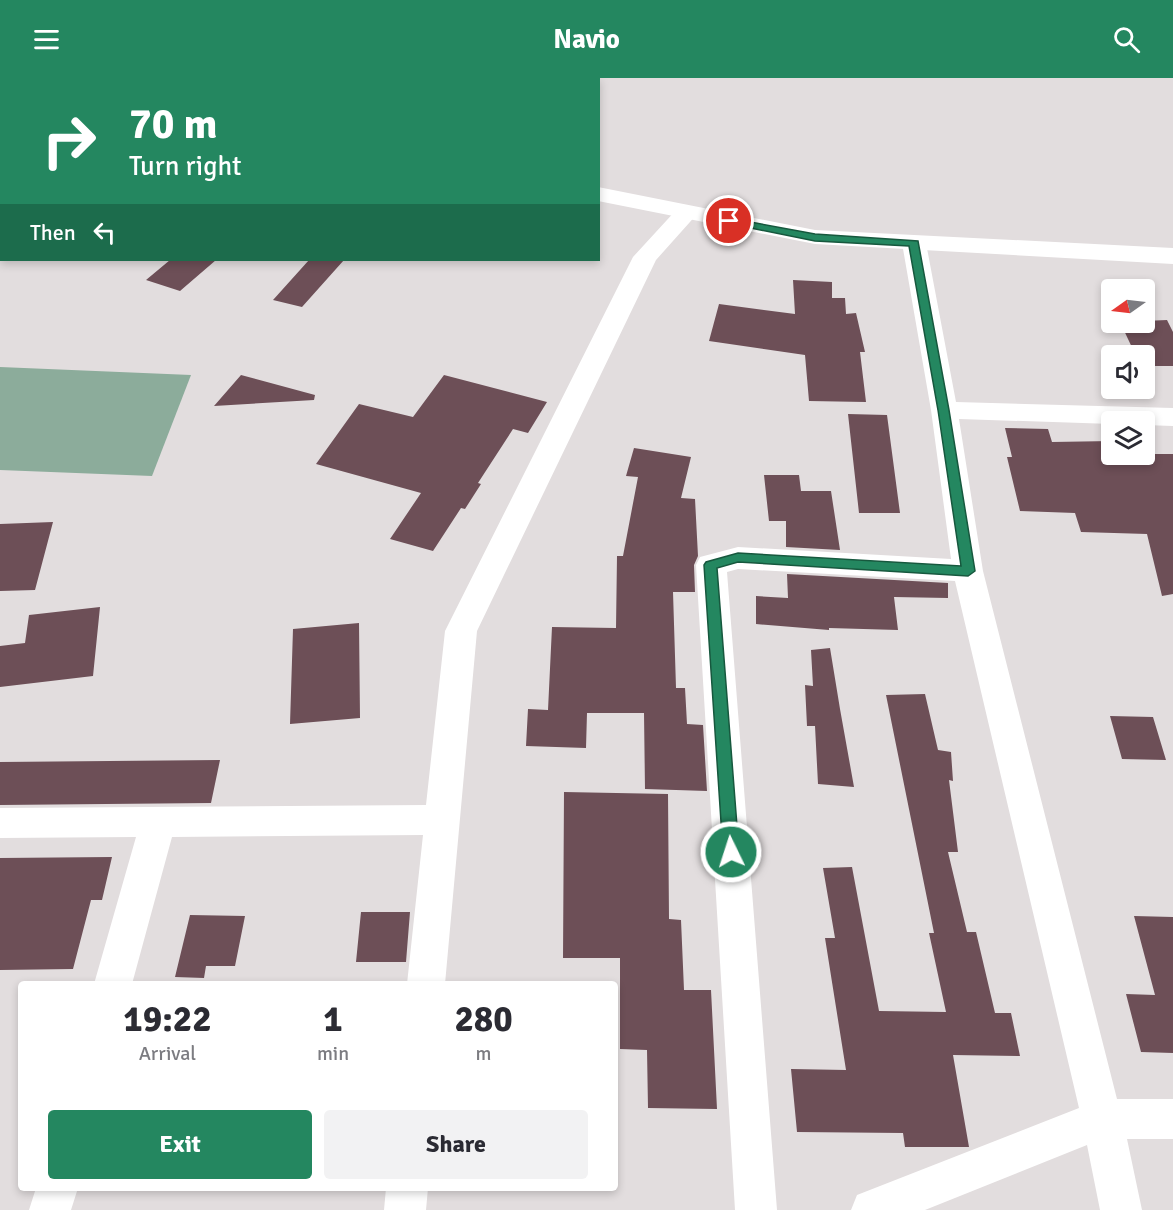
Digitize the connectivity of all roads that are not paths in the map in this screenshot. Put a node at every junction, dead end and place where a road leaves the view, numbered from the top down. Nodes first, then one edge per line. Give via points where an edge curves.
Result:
1 (600, 194) edge
2 (686, 213) junction
3 (914, 243) junction
4 (1173, 256) edge
5 (944, 410) junction
6 (1173, 417) edge
7 (968, 571) junction
8 (440, 820) junction
9 (158, 822) junction
10 (0, 823) edge
11 (114, 981) edge
12 (426, 981) edge
13 (1102, 1119) junction
14 (1173, 1119) edge
15 (56, 1191) edge
16 (407, 1191) edge
17 (50, 1210) edge
18 (405, 1210) edge
19 (756, 1210) edge
20 (872, 1210) edge
21 (1120, 1210) edge

1 - 2 street
2 - 3 street via 815,237
2 - 8 street via 645,257 461,631
3 - 4 street
3 - 5 street
5 - 6 street
5 - 7 street
7 - 13 street
7 - 19 street via 738,558 711,565
8 - 9 street
8 - 12 street
9 - 10 street
9 - 11 street
13 - 14 street
13 - 20 street
13 - 21 street
15 - 17 street
16 - 18 street

